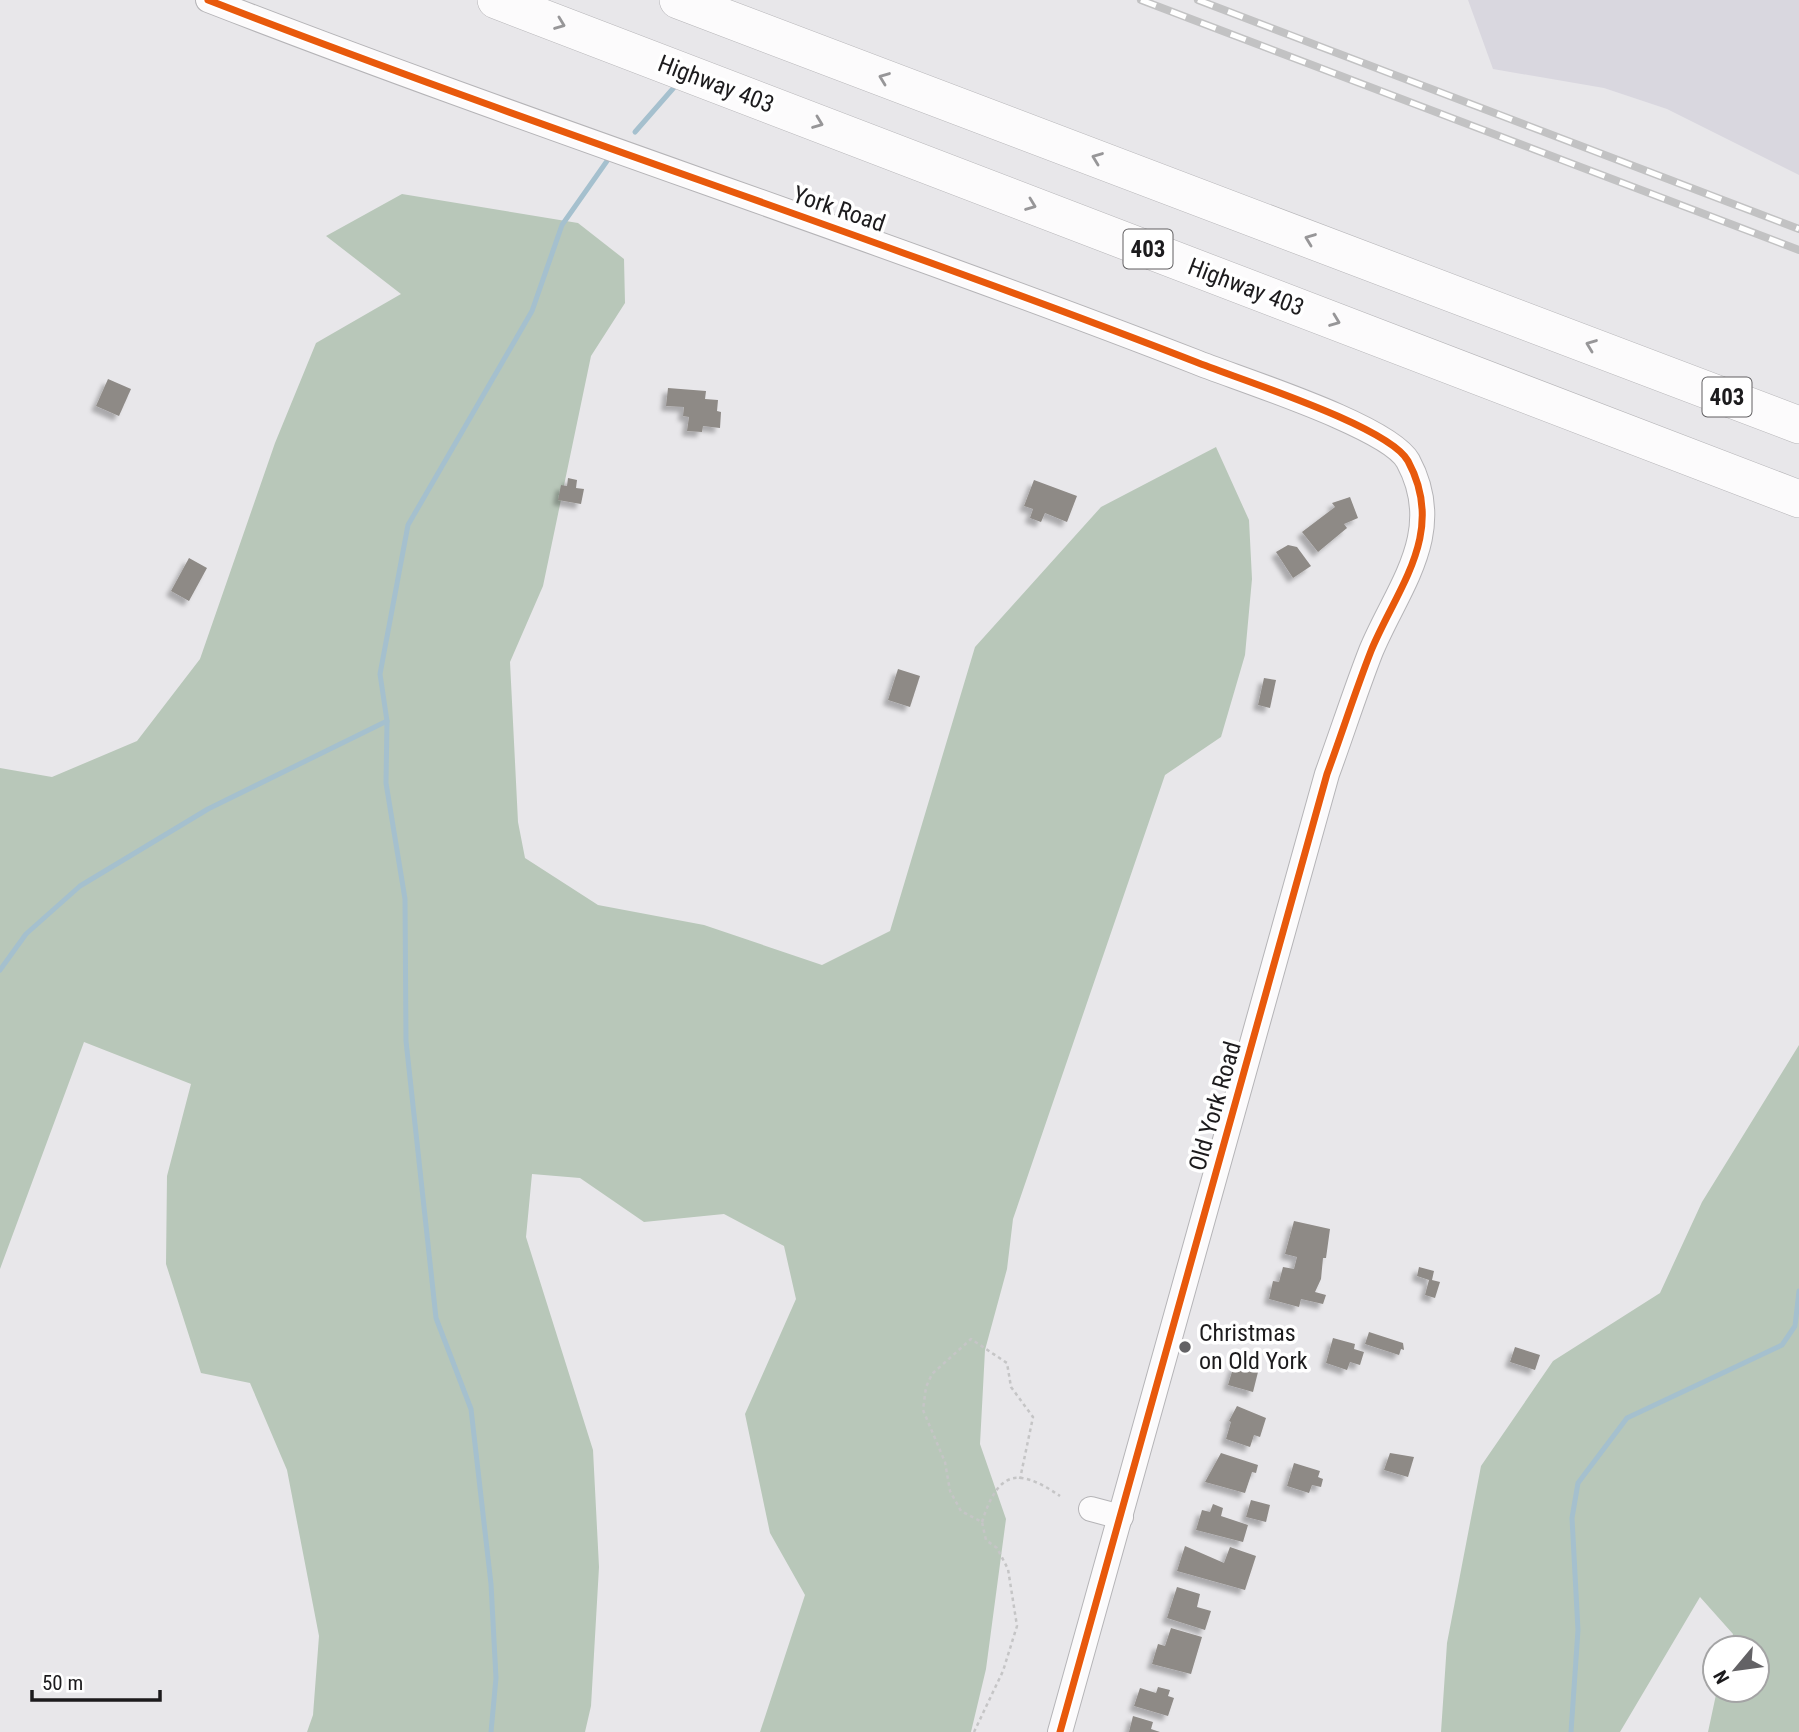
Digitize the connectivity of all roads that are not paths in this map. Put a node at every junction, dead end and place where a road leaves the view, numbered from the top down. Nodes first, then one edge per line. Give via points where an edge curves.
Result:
1 (208, 0) edge
2 (496, 0) edge
3 (678, 0) edge
4 (1799, 425) edge
5 (1423, 498) joint
6 (1799, 499) edge
7 (1091, 1509) dead end
8 (1121, 1517) junction
9 (1060, 1732) edge

1 - 5 street, York Road via 884,245 1369,430 1406,457
2 -> 6 highway, Highway 403 / 403
4 -> 3 highway, 403
5 - 8 street, Old York Road via 1420,540 1409,575 1372,648 1327,774
7 - 8 street
8 - 9 street, Old York Road

